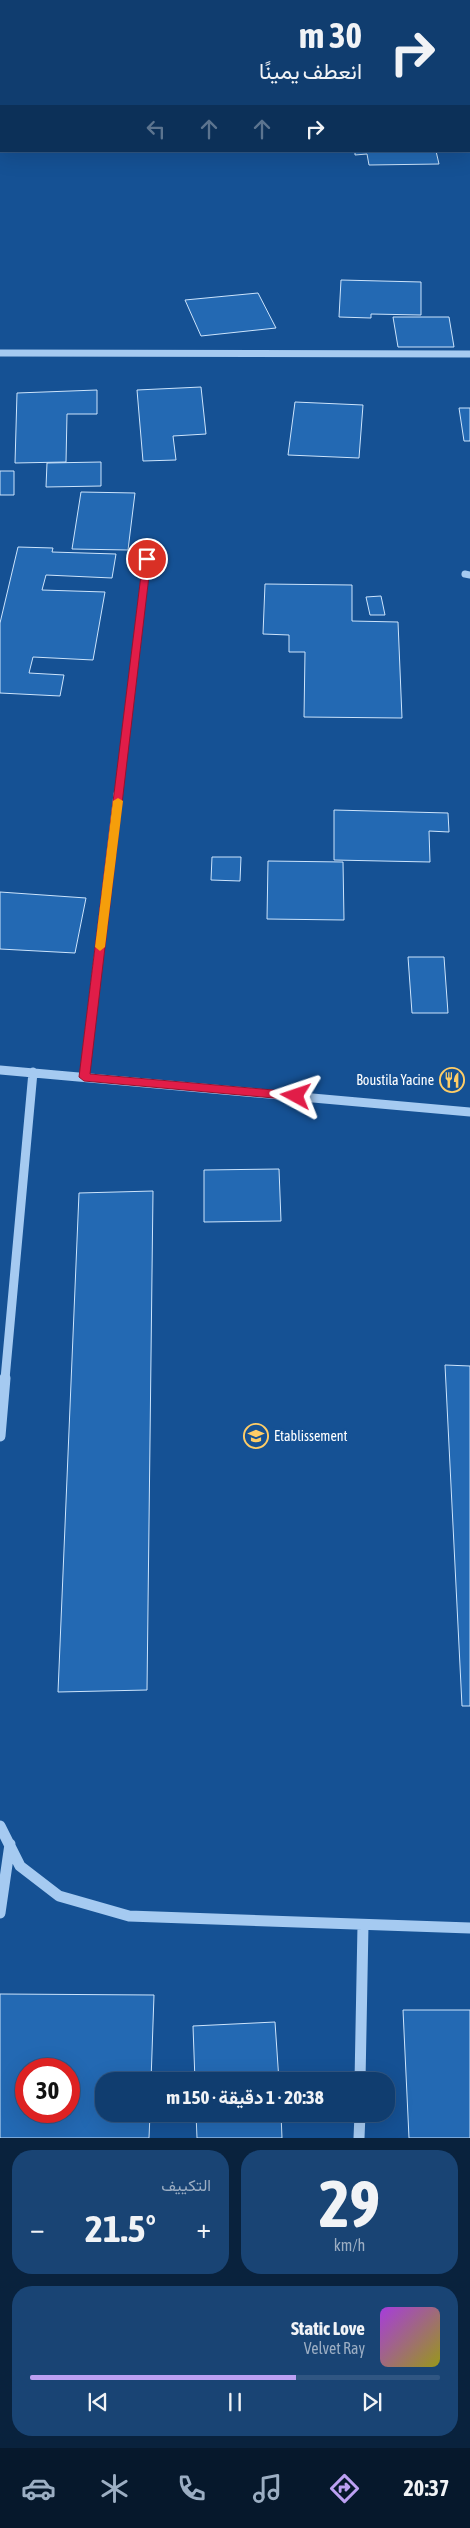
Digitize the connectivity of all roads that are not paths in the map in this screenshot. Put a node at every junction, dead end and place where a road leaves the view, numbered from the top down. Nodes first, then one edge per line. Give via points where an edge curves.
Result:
1 (0, 353) edge
2 (470, 354) edge
3 (147, 559) dead end
4 (0, 1070) edge
5 (33, 1072) junction
6 (84, 1077) junction
7 (470, 1112) edge
8 (0, 1436) edge
9 (0, 1826) edge
10 (10, 1844) junction
11 (0, 1913) edge
12 (363, 1924) junction
13 (470, 1928) edge
14 (360, 2072) edge
15 (360, 2122) edge
16 (359, 2138) edge

1 - 2 street
3 - 6 street
4 - 5 street
5 - 6 street
5 - 8 street
6 - 7 street
9 - 10 street
10 - 11 street
10 - 12 street via 20,1866 59,1896 129,1916
12 - 13 street
12 - 14 street
15 - 16 street

